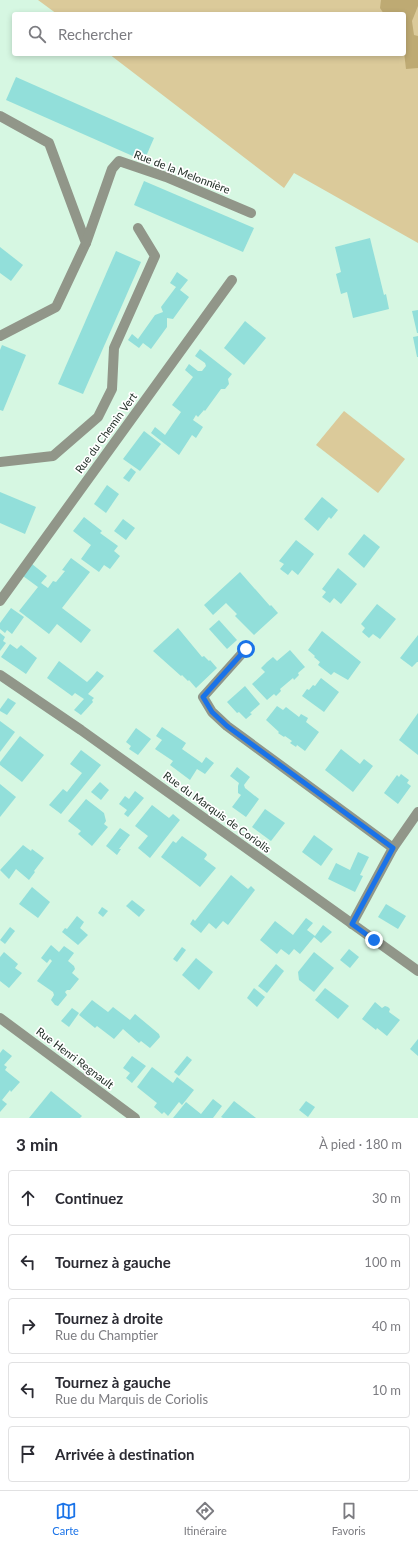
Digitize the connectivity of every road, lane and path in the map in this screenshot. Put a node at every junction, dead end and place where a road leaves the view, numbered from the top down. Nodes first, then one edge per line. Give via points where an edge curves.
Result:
1 (0, 116) edge
2 (251, 213) dead end
3 (138, 228) dead end
4 (86, 243) junction
5 (232, 280) dead end
6 (0, 336) edge
7 (0, 462) edge
8 (0, 601) edge
9 (246, 649) dead end
10 (0, 675) edge
11 (418, 812) edge
12 (393, 848) junction
13 (352, 924) junction
14 (418, 971) edge
15 (0, 1018) edge
16 (135, 1118) edge

1 - 4 street via 49,143
2 - 4 street, Rue de la Melonnière via 166,177 119,161 112,169
3 - 7 street via 155,256 114,348 112,389 98,417 53,456
4 - 6 street, Rue de la Melonnière via 56,307
5 - 8 street, Rue du Chemin Vert
9 - 12 street via 203,697 212,712 227,726
10 - 13 street, Rue du Marquis de Coriolis
11 - 12 street
12 - 13 street
13 - 14 street, Rue du Marquis de Coriolis
15 - 16 street, Rue Henri Regnault

